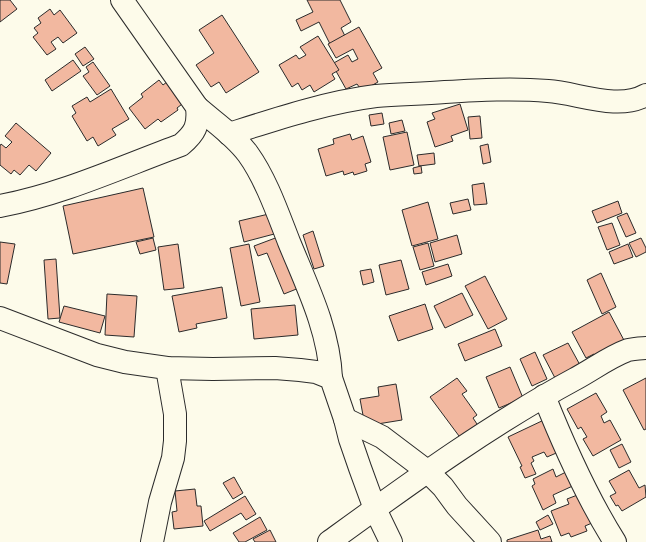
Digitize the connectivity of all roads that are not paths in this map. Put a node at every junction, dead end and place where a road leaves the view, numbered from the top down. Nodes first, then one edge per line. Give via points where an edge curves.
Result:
1 (122, 0) edge
2 (646, 95) edge
3 (197, 107) junction
4 (229, 134) junction
5 (0, 206) edge
6 (0, 318) edge
7 (646, 348) edge
8 (167, 368) junction
9 (331, 378) junction
10 (544, 396) junction
11 (345, 419) junction
12 (427, 471) junction
13 (375, 509) junction
14 (152, 542) edge
15 (329, 542) edge
16 (391, 542) edge
17 (490, 542) edge
18 (615, 542) edge

1 - 3 street
2 - 4 street via 627,100 604,101 549,91 483,89 376,96 320,108
3 - 4 street
3 - 5 street via 196,128 191,137 181,145 79,184
4 - 9 street via 249,155 275,207 319,317 330,360
6 - 8 street via 96,355
7 - 10 street via 629,350 613,357
8 - 9 street via 282,369 316,372
8 - 14 street via 175,414 175,441
9 - 11 street
10 - 12 street
10 - 18 street via 578,475
11 - 12 street via 382,437
11 - 13 street
12 - 13 street
12 - 17 street
13 - 15 street
13 - 16 street

